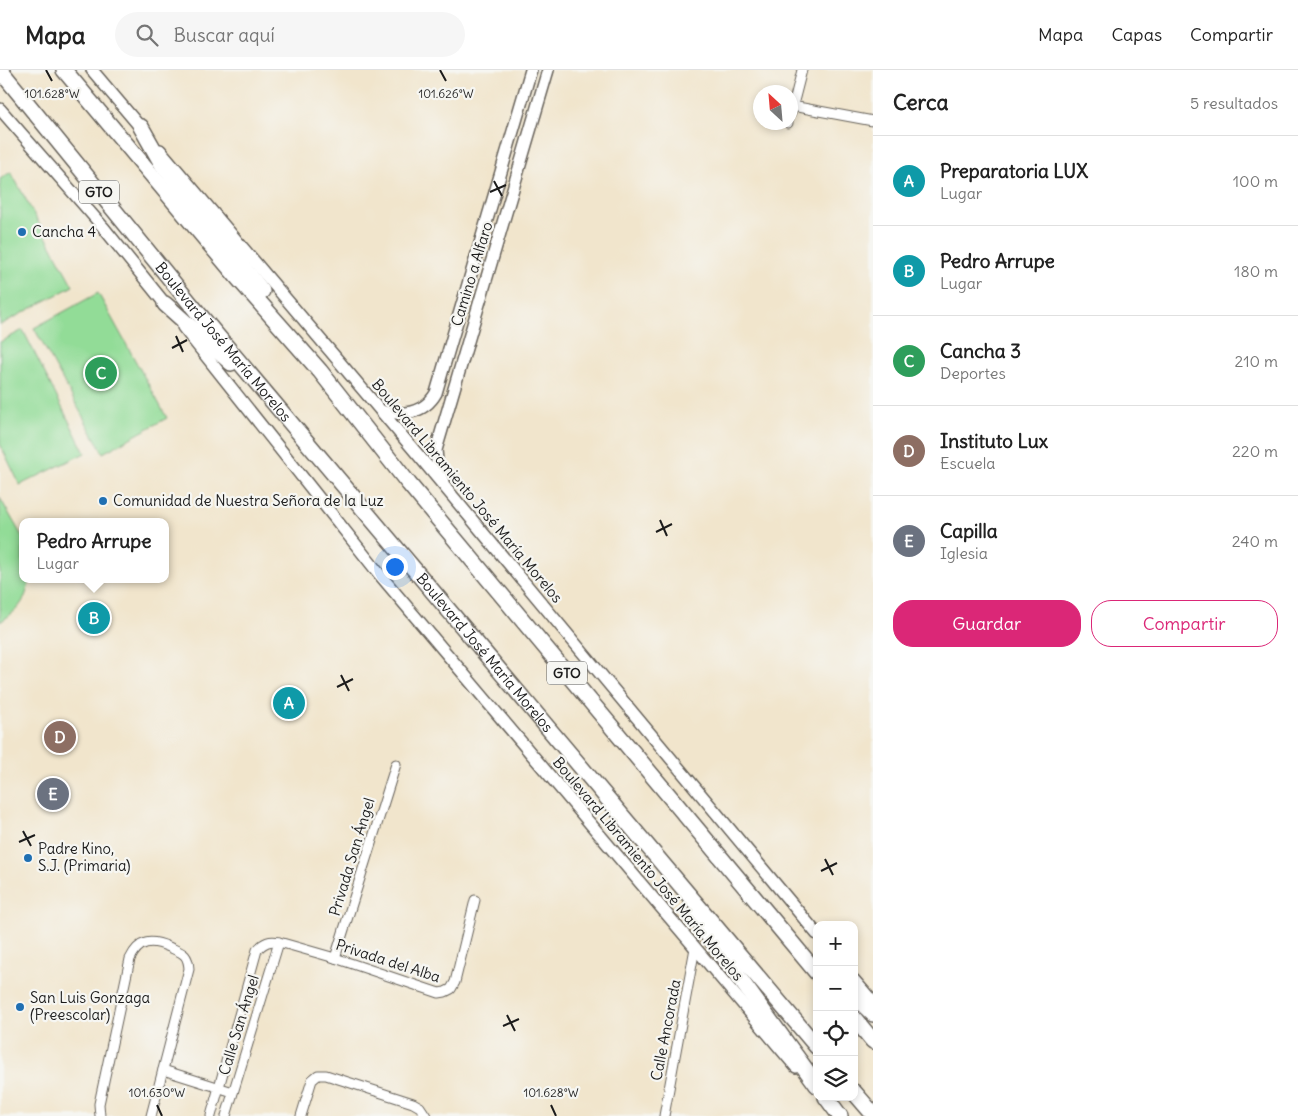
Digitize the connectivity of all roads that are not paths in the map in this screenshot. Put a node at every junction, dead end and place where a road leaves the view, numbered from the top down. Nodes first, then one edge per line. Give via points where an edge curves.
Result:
1 (0, 70) edge
2 (64, 70) edge
3 (92, 70) edge
4 (531, 70) edge
5 (548, 70) edge
6 (802, 70) edge
7 (798, 85) edge
8 (0, 108) edge
9 (798, 110) edge
10 (518, 114) junction
11 (534, 117) junction
12 (873, 121) edge
13 (141, 127) junction
14 (165, 304) junction
15 (320, 371) junction
16 (271, 399) junction
17 (381, 411) junction
18 (446, 488) junction
19 (396, 764) dead end
20 (686, 892) junction
21 (475, 900) dead end
22 (769, 915) junction
23 (813, 929) edge
24 (279, 942) junction
25 (695, 948) junction
26 (813, 957) edge
27 (335, 958) junction
28 (813, 968) edge
29 (858, 985) edge
30 (858, 1000) edge
31 (873, 1002) edge
32 (873, 1014) edge
33 (858, 1023) edge
34 (873, 1041) edge
35 (813, 1042) edge
36 (163, 1070) junction
37 (813, 1079) edge
38 (813, 1087) edge
39 (220, 1089) junction
40 (233, 1092) junction
41 (858, 1097) edge
42 (826, 1101) edge
43 (829, 1101) edge
44 (873, 1114) edge
45 (100, 1116) edge
46 (150, 1116) edge
47 (211, 1116) edge
48 (226, 1116) edge
49 (301, 1116) edge
50 (426, 1116) edge
51 (664, 1116) edge
52 (839, 1116) edge

1 - 16 main road, Boulevard José María Morelos / GTO
2 - 15 main road, GTO
3 - 13 street, Boulevard Libramiento José María Morelos
4 - 10 street, Camino a Alfaro
5 - 11 street, Camino a Alfaro
6 - 7 street
8 - 14 street, Boulevard Libramiento José María Morelos
9 - 12 street
10 - 11 street
10 - 17 street, Camino a Alfaro via 436,393 431,401 410,413
11 - 18 street, Camino a Alfaro via 436,450
13 - 15 main road via 162,164
13 - 17 street, Boulevard Libramiento José María Morelos
14 - 16 main road
14 - 25 street, Boulevard Libramiento José María Morelos via 380,575
15 - 22 main road, GTO via 409,484
16 - 20 main road, Boulevard José María Morelos / GTO
17 - 18 street, Boulevard Libramiento José María Morelos
18 - 23 street, Boulevard Libramiento José María Morelos
19 - 27 street, Privada San Ángel
20 - 35 main road, Boulevard José María Morelos / GTO
20 - 37 main road via 705,931
21 - 27 street, Privada del Alba via 455,982 445,992 439,993
22 - 26 main road
22 - 28 main road, GTO
24 - 27 street, Privada del Alba
24 - 39 street, Calle San Ángel via 267,942 258,950
24 - 40 street, Calle San Ángel
25 - 38 street, Boulevard Libramiento José María Morelos
25 - 51 street, Calle Ancorada
29 - 31 street
30 - 32 main road
33 - 34 main road
36 - 39 street
36 - 45 street via 189,969 184,954 152,941 142,944 130,959 99,1104
36 - 46 street
39 - 40 street
39 - 47 street, Calle San Ángel
40 - 48 street, Calle San Ángel
41 - 44 main road
42 - 52 street
43 - 52 main road
49 - 50 street via 312,1080 326,1075 413,1103

